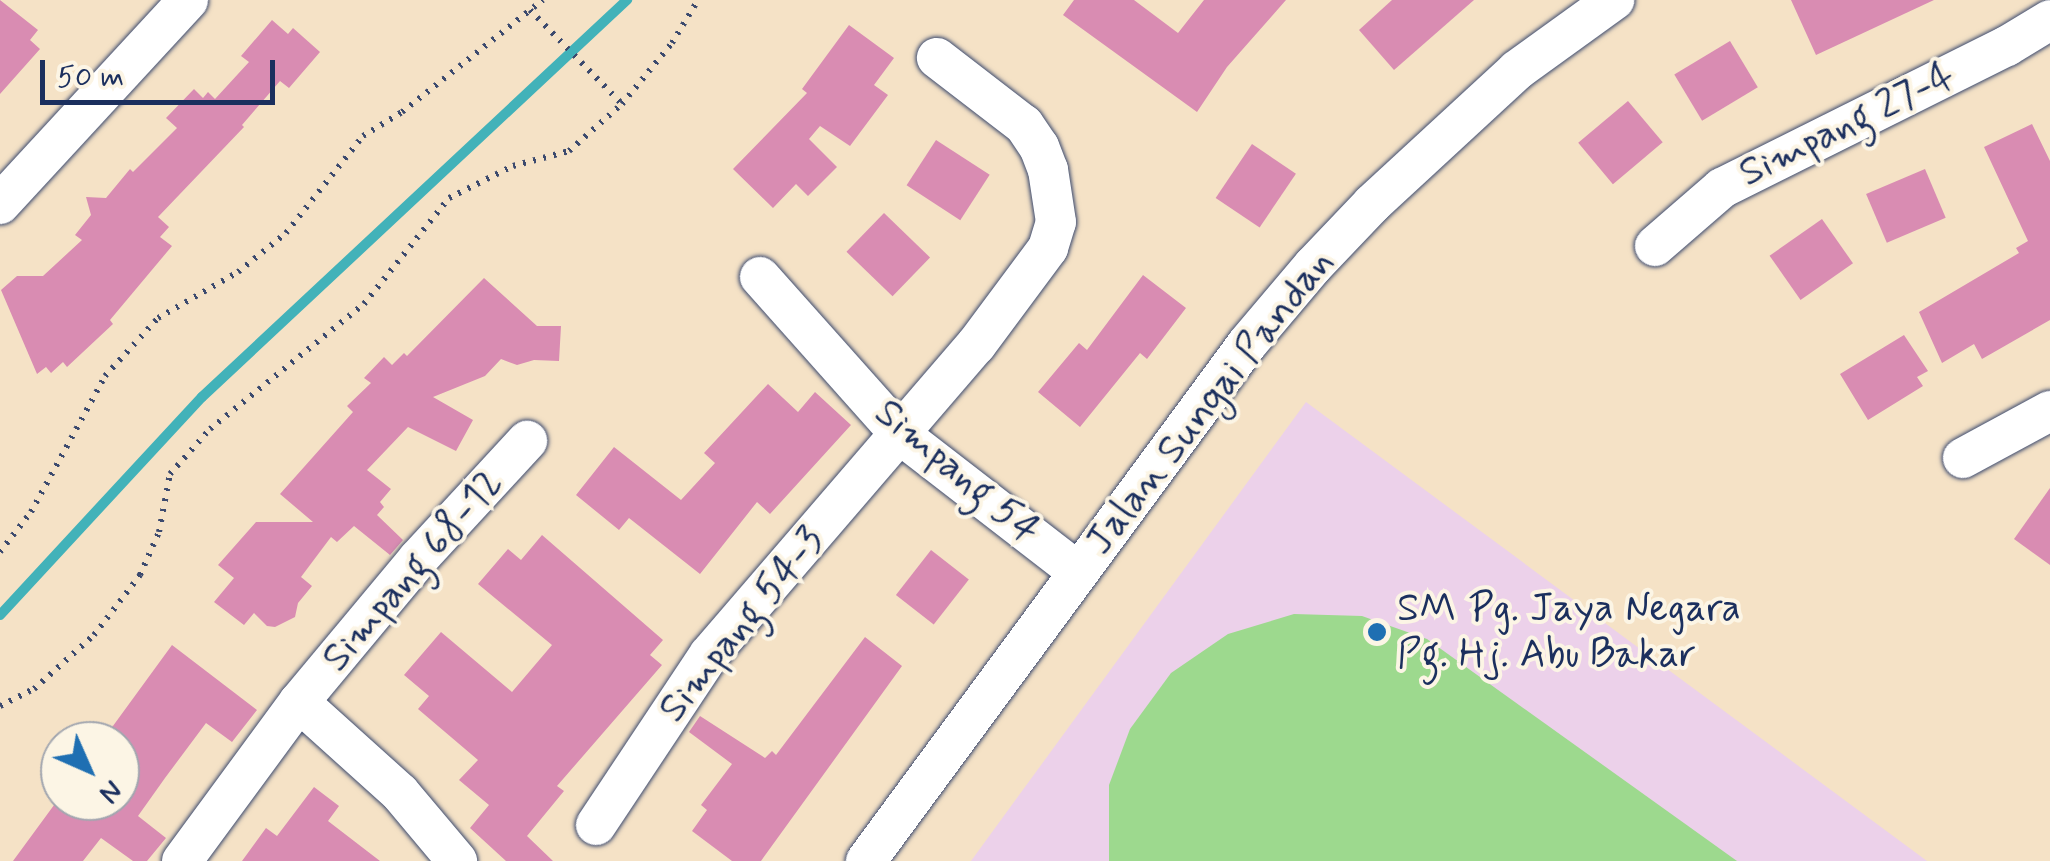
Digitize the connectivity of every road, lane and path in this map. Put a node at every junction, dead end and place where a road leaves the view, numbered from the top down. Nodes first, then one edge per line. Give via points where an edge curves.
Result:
1 (188, 0) edge
2 (543, 0) edge
3 (698, 0) edge
4 (1614, 0) edge
5 (530, 10) junction
6 (2050, 20) edge
7 (937, 58) dead end
8 (622, 104) junction
9 (0, 204) edge
10 (1655, 246) dead end
11 (760, 277) dead end
12 (2050, 411) edge
13 (901, 435) junction
14 (527, 441) dead end
15 (1964, 458) dead end
16 (0, 551) edge
17 (1078, 572) junction
18 (299, 702) junction
19 (0, 706) edge
20 (596, 825) dead end
21 (182, 861) edge
22 (456, 861) edge
23 (866, 861) edge

1 - 9 street
2 - 5 path
3 - 8 path
4 - 17 street, Jalan Sungai Pandan via 1503,82 1313,266
5 - 8 path
5 - 16 path via 363,136 286,233 238,272 158,318 105,376 30,512
6 - 10 street, Simpang 27-4 via 1722,188
7 - 13 street, Simpang 54-3 via 1024,125 1048,170 1056,222 1034,270
8 - 19 path via 570,151 512,166 449,198 364,304 210,429 170,474 159,532 140,575 94,635 34,689
11 - 13 street, Simpang 54
12 - 15 street
13 - 17 street, Simpang 54
13 - 20 street, Simpang 54-3 via 709,655
14 - 18 street, Simpang 68-12
17 - 23 street, Jalan Sungai Pandan
18 - 21 street, Simpang 68-12
18 - 22 street via 400,793

